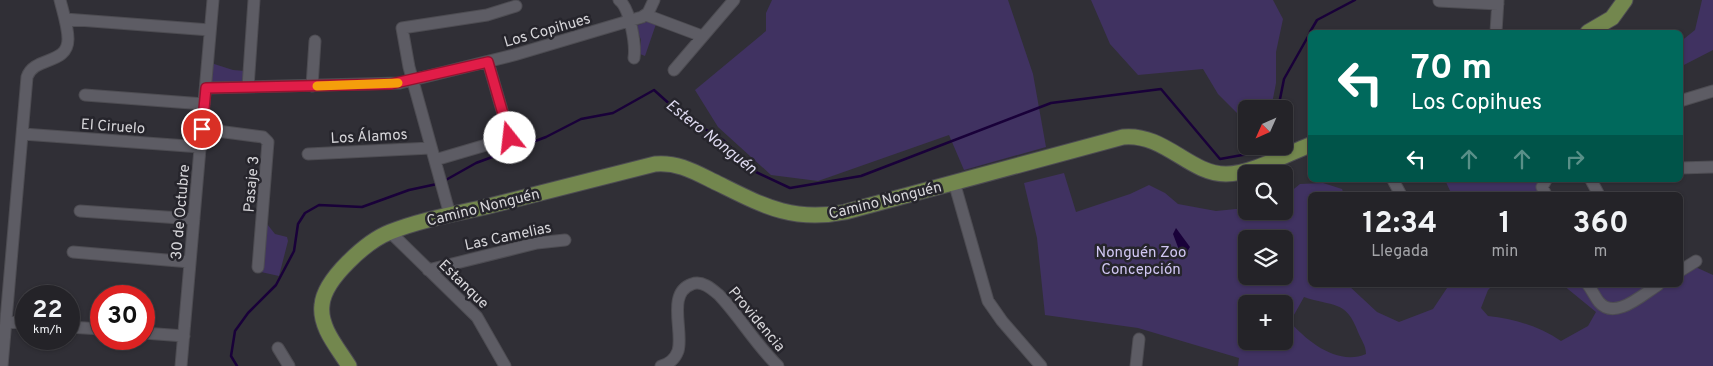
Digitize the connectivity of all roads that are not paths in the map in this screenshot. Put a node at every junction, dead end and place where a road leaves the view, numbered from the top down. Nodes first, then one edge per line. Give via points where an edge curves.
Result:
1 (60, 0) edge
2 (212, 0) edge
3 (254, 0) edge
4 (619, 0) edge
5 (654, 0) edge
6 (734, 0) edge
7 (1625, 0) edge
8 (1439, 1) dead end
9 (1498, 2) edge
10 (516, 6) dead end
11 (646, 15) junction
12 (64, 19) junction
13 (629, 22) junction
14 (210, 30) junction
15 (1496, 30) edge
16 (1591, 30) edge
17 (702, 36) junction
18 (316, 41) dead end
19 (634, 58) dead end
20 (488, 62) junction
21 (674, 70) dead end
22 (413, 80) junction
23 (312, 86) junction
24 (206, 88) junction
25 (248, 88) junction
26 (1713, 91) edge
27 (85, 96) dead end
28 (1683, 100) edge
29 (204, 104) junction
30 (202, 129) junction
31 (22, 134) junction
32 (1308, 146) edge
33 (201, 147) junction
34 (431, 148) junction
35 (308, 154) dead end
36 (435, 160) junction
37 (1713, 167) edge
38 (1683, 168) edge
39 (954, 182) junction
40 (80, 211) dead end
41 (450, 216) junction
42 (194, 219) junction
43 (390, 232) junction
44 (565, 240) dead end
45 (72, 252) dead end
46 (1696, 261) dead end
47 (190, 262) junction
48 (258, 267) dead end
49 (1683, 269) edge
50 (428, 270) junction
51 (1589, 287) edge
52 (1655, 287) edge
53 (4, 290) edge
54 (6, 322) junction
55 (15, 322) edge
56 (155, 334) edge
57 (184, 336) junction
58 (1139, 339) dead end
59 (278, 348) dead end
60 (1139, 365) edge
61 (2, 366) edge
62 (181, 366) edge
63 (289, 366) edge
64 (349, 366) edge
65 (505, 366) edge
66 (662, 366) edge
67 (778, 366) edge
68 (1041, 366) edge

1 - 12 street
2 - 14 street, 30 de Octubre
3 - 25 street
4 - 13 street via 625,7
5 - 11 street
6 - 17 street
7 - 16 main road via 1612,18
8 - 9 street
9 - 15 street
10 - 22 street via 487,15 402,28
11 - 13 street, Los Copihues
11 - 17 street
12 - 14 street
12 - 31 street via 68,38 66,50 57,58 33,67 29,73
13 - 19 street via 635,43
13 - 20 street, Los Copihues
14 - 24 street, 30 de Octubre
17 - 21 street
18 - 23 street
20 - 22 street, Los Copihues
20 - 36 street via 510,138
22 - 23 street, Los Copihues via 391,84
22 - 34 street
23 - 25 street, Los Copihues
24 - 25 street, Los Copihues
24 - 29 street, 30 de Octubre
26 - 28 street
27 - 29 street
29 - 30 street, 30 de Octubre
30 - 33 street, 30 de Octubre
30 - 48 street, Pasaje 3 via 263,137 268,142
31 - 33 street, El Ciruelo
31 - 53 street
32 - 39 main road, Camino Nonguén via 1244,171 1224,174 1208,171 1152,140 1139,136 1123,137
33 - 42 street, 30 de Octubre
34 - 35 street, Los Álamos
34 - 36 street
36 - 41 street
37 - 38 street
39 - 41 main road, Camino Nonguén via 845,212 804,216 770,209 689,169 662,164
39 - 68 street via 988,301
40 - 42 street
41 - 43 main road, Camino Nonguén
42 - 47 street, 30 de Octubre
43 - 50 street, Estanque
43 - 64 main road, Camino Nonguén via 359,253 339,273 324,295 321,310 324,325
44 - 50 street, Las Camelias via 537,243
45 - 47 street
46 - 49 street
47 - 57 street, 30 de Octubre
50 - 65 street, Estanque via 477,317
51 - 52 street via 1599,302 1611,308 1633,302
53 - 54 street
54 - 55 street
54 - 61 street
56 - 57 street
57 - 62 street, 30 de Octubre
58 - 60 street
59 - 63 street
66 - 67 street, Providencia via 670,362 678,351 681,294 696,283 704,284 717,294

